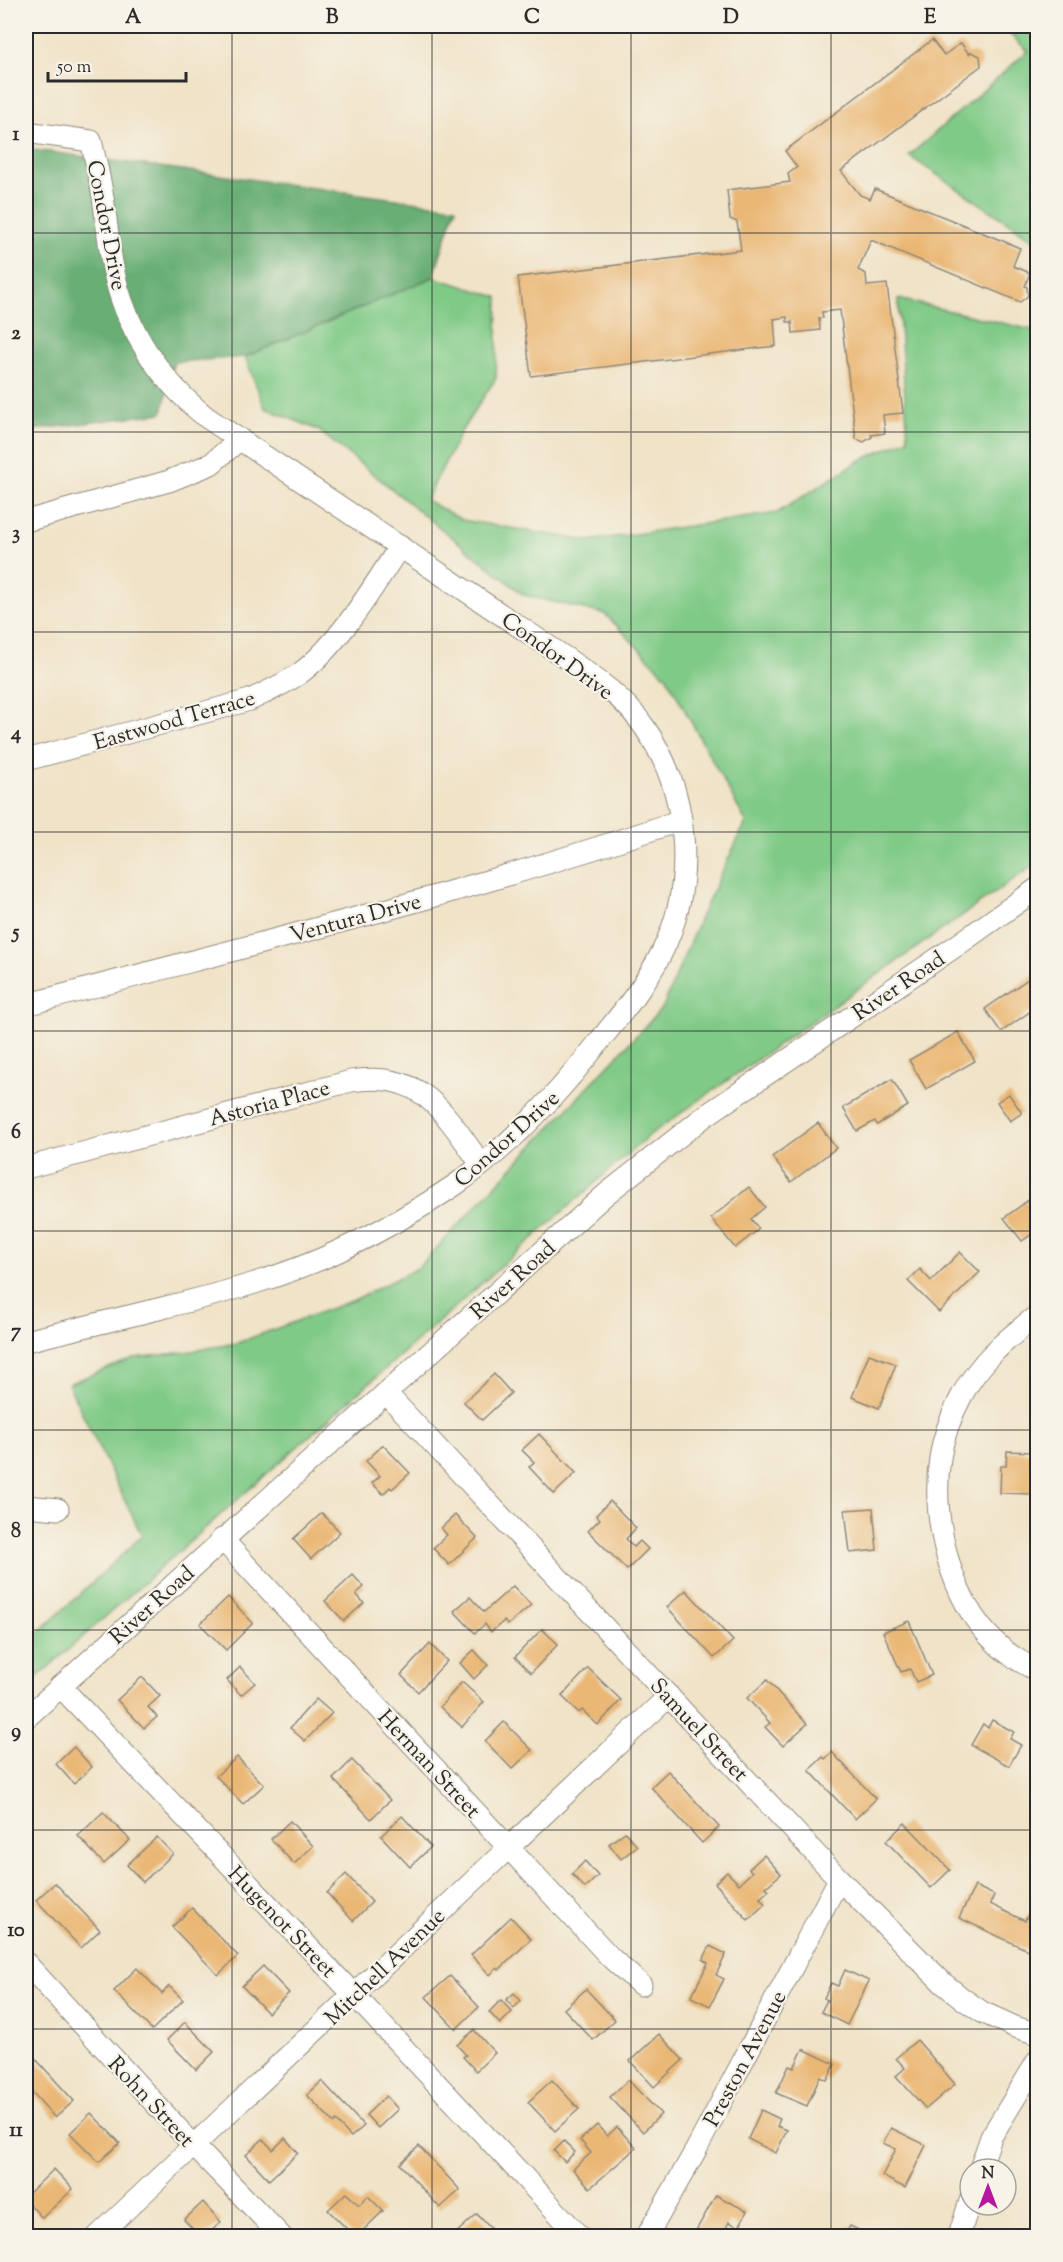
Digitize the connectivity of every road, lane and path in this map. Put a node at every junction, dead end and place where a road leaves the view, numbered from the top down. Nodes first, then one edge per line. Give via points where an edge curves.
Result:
1 (26, 132) edge
2 (240, 439) junction
3 (26, 520) edge
4 (400, 546) junction
5 (26, 760) edge
6 (681, 820) junction
7 (1037, 891) edge
8 (26, 1005) edge
9 (482, 1164) junction
10 (26, 1168) edge
11 (1038, 1315) edge
12 (26, 1341) edge
13 (386, 1393) junction
14 (26, 1506) edge
15 (58, 1509) dead end
16 (222, 1539) junction
17 (1038, 1671) edge
18 (60, 1686) junction
19 (669, 1696) junction
20 (26, 1718) edge
21 (508, 1848) junction
22 (839, 1879) junction
23 (26, 1963) edge
24 (641, 1985) dead end
25 (354, 1995) junction
26 (1038, 2034) edge
27 (1038, 2060) edge
28 (194, 2146) junction
29 (984, 2157) edge
30 (965, 2217) edge
31 (98, 2236) edge
32 (281, 2236) edge
33 (579, 2236) edge
34 (647, 2236) edge
35 (959, 2236) edge

1 - 2 street, Condor Drive via 91,141 113,269 134,328 148,354 185,399
2 - 3 street via 211,464 169,481
2 - 4 street, Condor Drive
4 - 5 street, Eastwood Terrace via 328,648 276,688 250,700
4 - 6 street, Condor Drive via 615,694 645,726 662,758 675,789
6 - 8 street, Ventura Drive via 494,880
6 - 9 street, Condor Drive via 683,870 678,908 656,963 634,997 553,1098
7 - 13 street, River Road via 705,1116 605,1195
9 - 10 street, Astoria Place via 440,1108 425,1095 404,1084 368,1078
9 - 12 street, Condor Drive via 455,1185 378,1231 291,1271 225,1292
11 - 17 street via 989,1355 961,1397 940,1456 938,1507 945,1546 965,1603 996,1643
13 - 16 street, River Road
13 - 19 street, Samuel Street
14 - 15 street
16 - 18 street, River Road
16 - 21 street, Herman Street
18 - 20 street, River Road
18 - 25 street, Hugenot Street
19 - 21 street, Mitchell Avenue
19 - 22 street, Samuel Street
21 - 24 street, Herman Street
21 - 25 street, Mitchell Avenue
22 - 26 street, Samuel Street via 963,1999 982,2012
22 - 34 street, Preston Avenue
23 - 28 street, Rohn Street
25 - 28 street, Mitchell Avenue
25 - 33 street, Hugenot Street
27 - 29 street via 992,2137
28 - 31 street, Mitchell Avenue
28 - 32 street, Rohn Street
30 - 35 street

